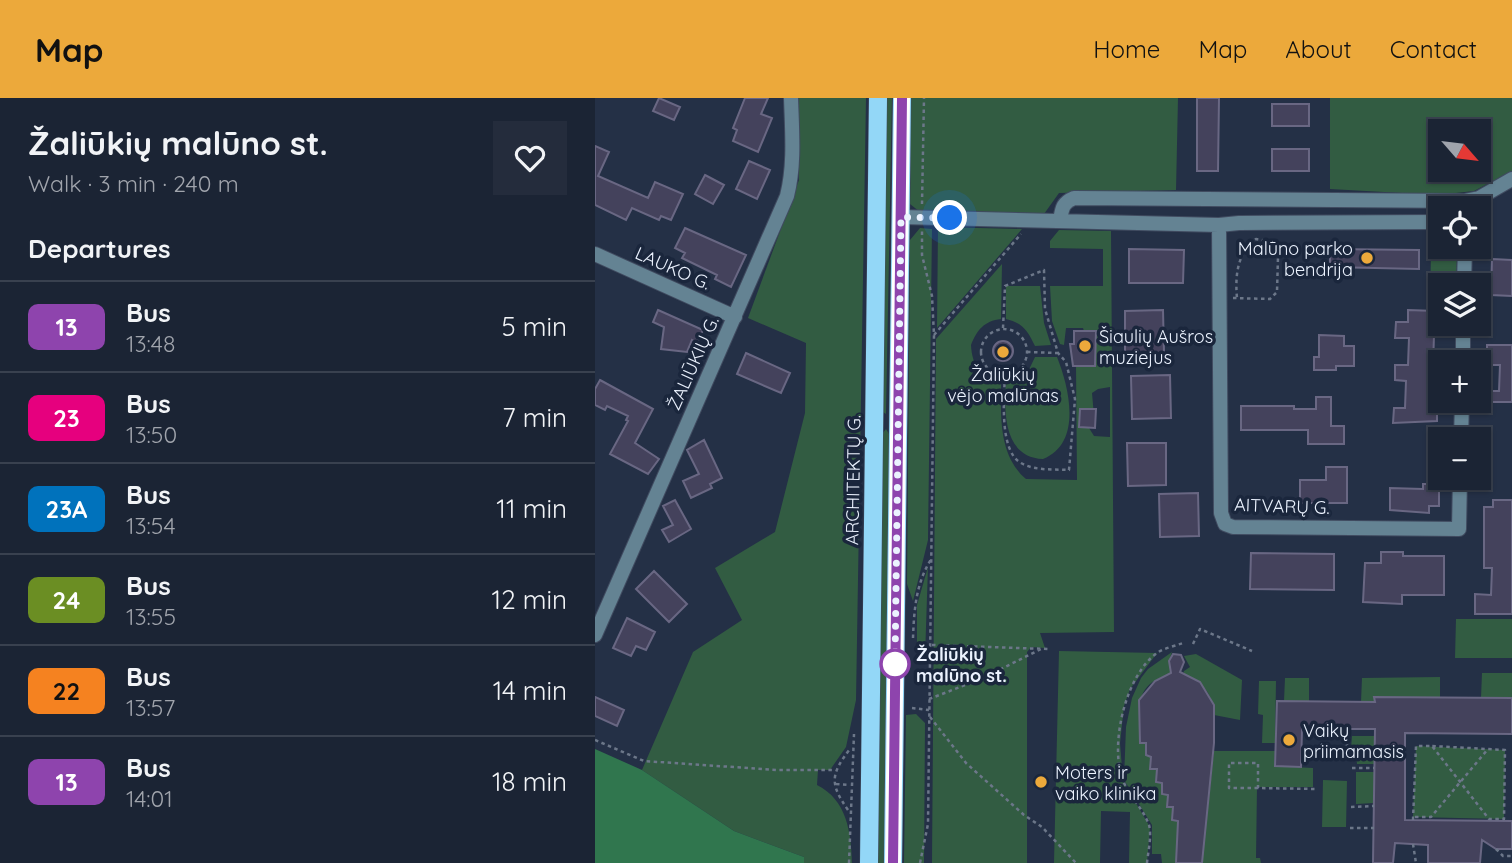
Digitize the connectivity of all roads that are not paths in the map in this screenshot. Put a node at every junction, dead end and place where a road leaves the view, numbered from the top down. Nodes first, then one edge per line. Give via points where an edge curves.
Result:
1 (791, 98) edge
2 (878, 98) edge
3 (902, 98) edge
4 (1512, 179) edge
5 (901, 217) junction
6 (1060, 221) junction
7 (1428, 222) edge
8 (1219, 225) junction
9 (595, 254) edge
10 (735, 317) junction
11 (875, 422) junction
12 (898, 422) junction
13 (1460, 490) edge
14 (595, 635) edge
15 (869, 863) edge
16 (893, 863) edge

1 - 10 street, ŽALIŪKIŲ G. via 792,177
2 - 11 main road, ARCHITEKTŲ G.
3 - 5 main road
4 - 6 street via 1479,198 1464,201 1073,198 1062,207
5 - 6 street
5 - 12 main road
6 - 8 street
7 - 8 street
8 - 13 street, AITVARŲ G. via 1221,513 1225,524 1459,529
9 - 10 street, LAUKO G.
10 - 14 street, ŽALIŪKIŲ G.
11 - 12 main road
11 - 15 main road, ARCHITEKTŲ G.
12 - 16 main road

